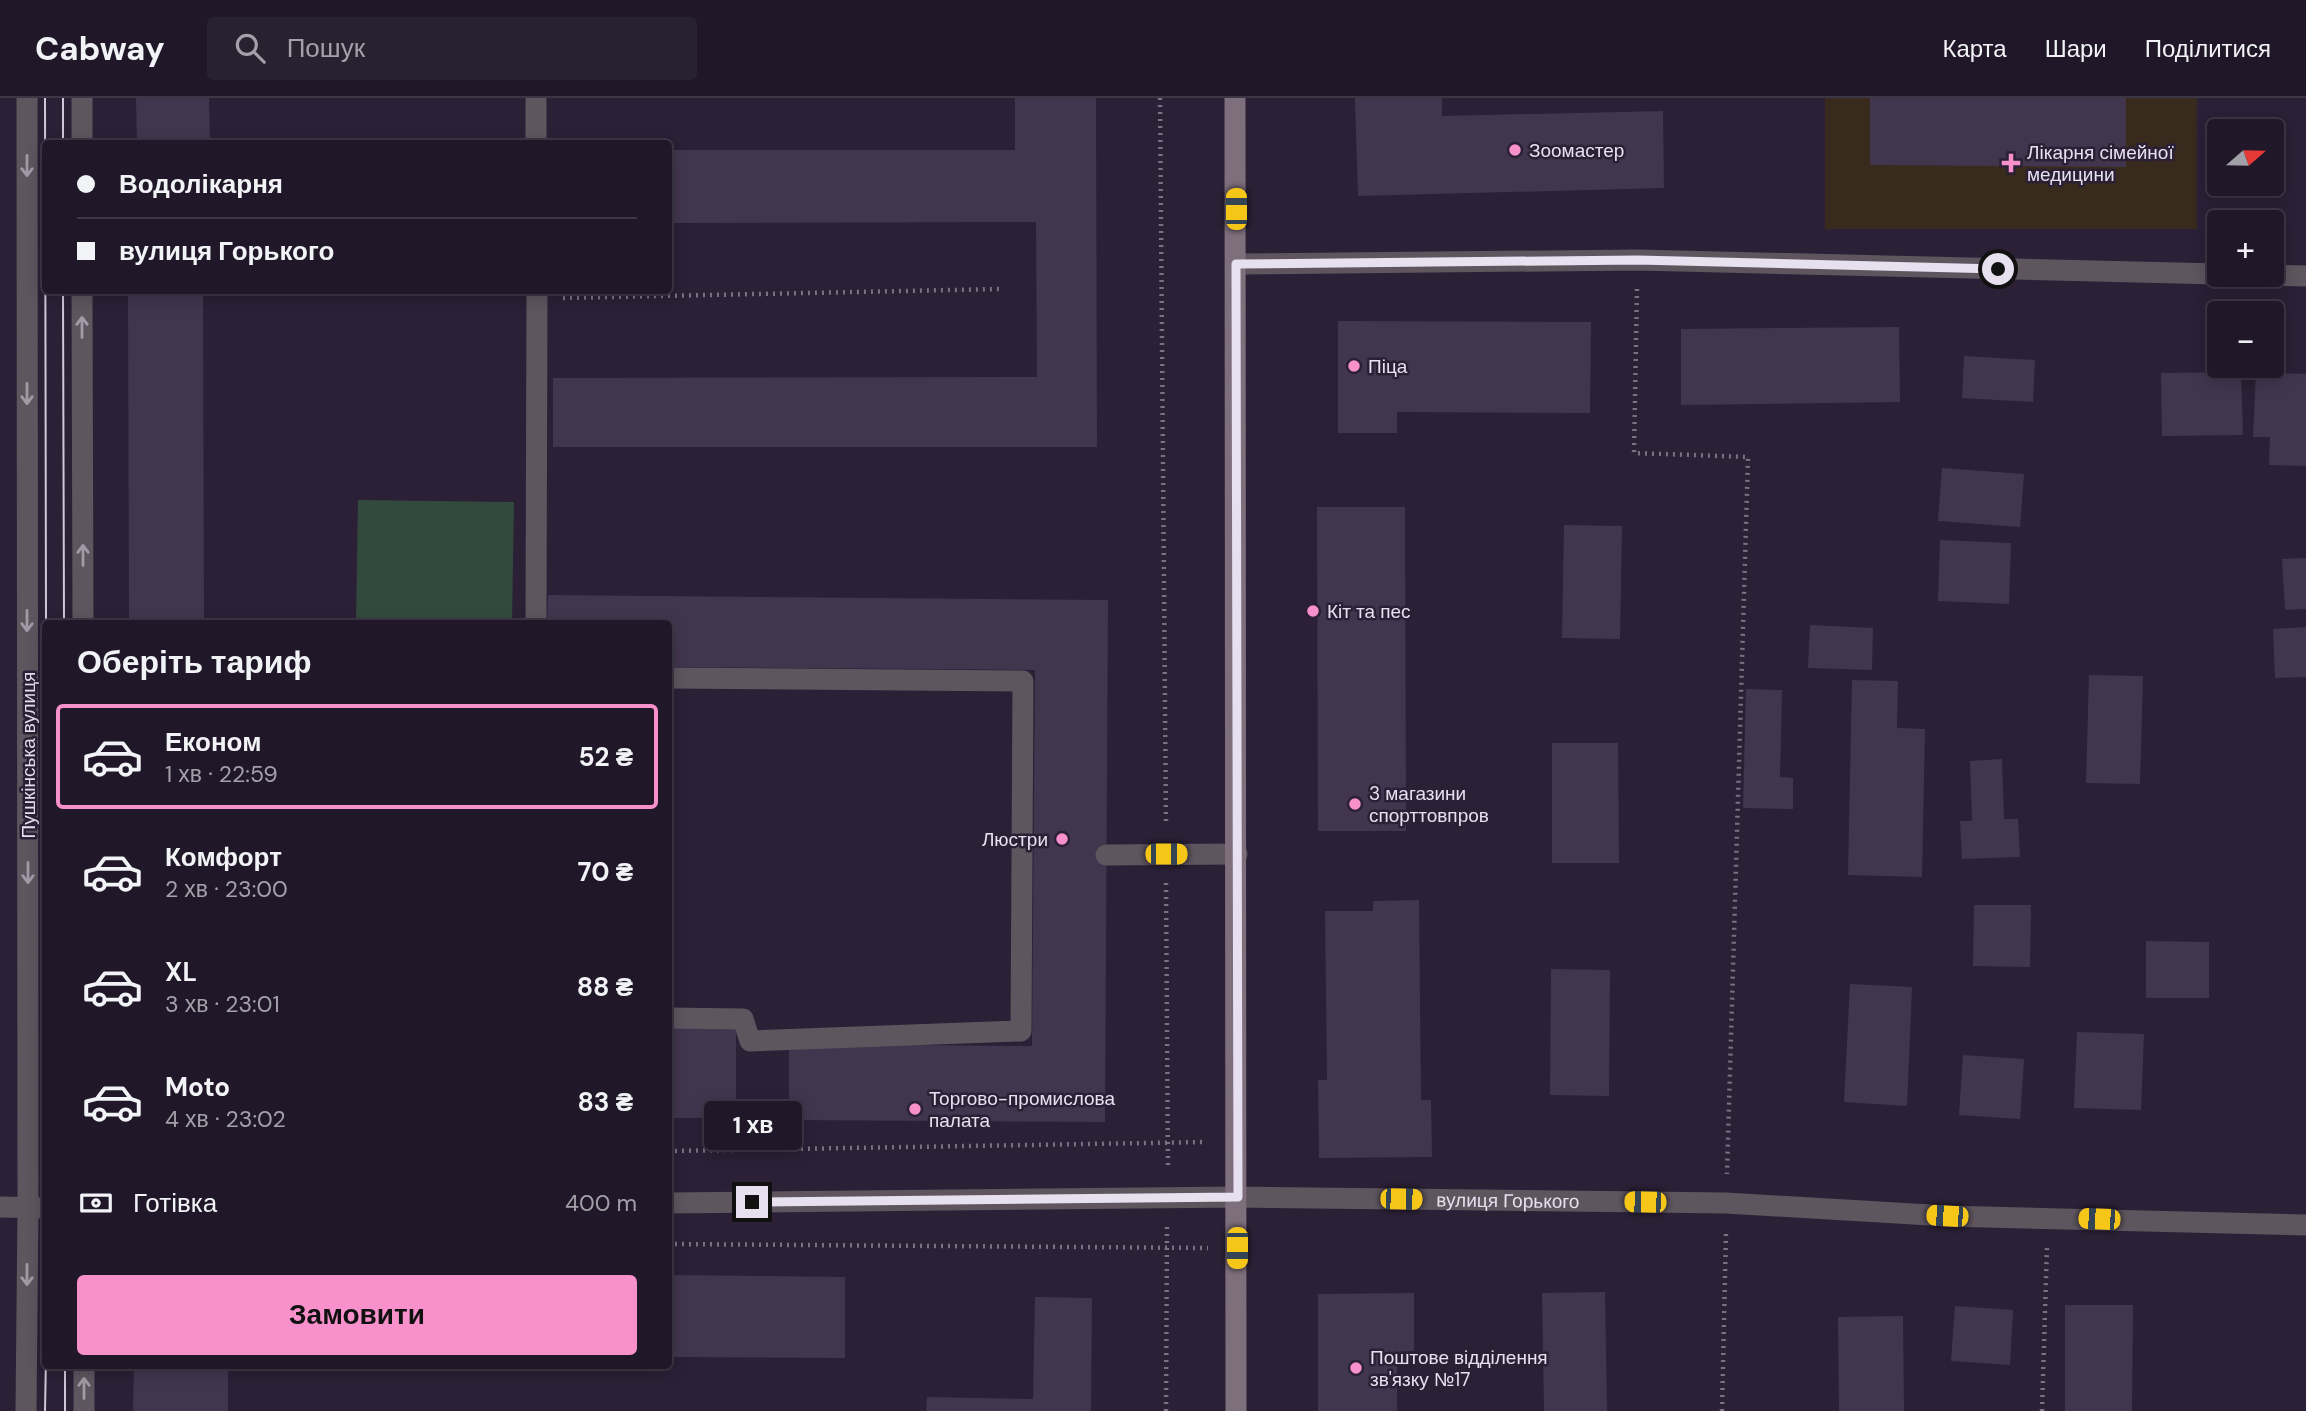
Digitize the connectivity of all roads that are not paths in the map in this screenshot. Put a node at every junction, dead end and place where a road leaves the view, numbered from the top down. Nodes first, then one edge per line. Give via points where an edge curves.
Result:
1 (27, 98) edge
2 (82, 98) edge
3 (536, 98) edge
4 (1236, 98) edge
5 (82, 140) edge
6 (536, 140) edge
7 (1236, 264) junction
8 (2207, 274) edge
9 (2284, 275) edge
10 (2306, 276) edge
11 (82, 294) edge
12 (537, 294) edge
13 (83, 620) edge
14 (536, 620) edge
15 (672, 678) edge
16 (1237, 853) junction
17 (1106, 855) dead end
18 (672, 1018) edge
19 (1238, 1197) junction
20 (672, 1203) edge
21 (0, 1207) edge
22 (37, 1207) edge
23 (2306, 1225) edge
24 (84, 1369) edge
25 (26, 1411) edge
26 (84, 1411) edge
27 (1236, 1411) edge

1 -> 22 street, Пушкінська вулиця
2 - 5 street
3 - 6 street
4 - 7 main road
7 - 8 street via 1638,260
7 - 16 main road
9 - 10 street
13 -> 11 street
12 - 14 street
15 - 18 street via 1023,681 1028,854 1021,1031 750,1041 743,1019
16 - 17 street
16 - 19 main road
19 - 20 street, вулиця Горького
19 - 23 street, вулиця Горького via 1726,1203 1947,1216
19 - 27 main road
21 - 22 street
22 -> 25 street, Пушкінська вулиця
26 -> 24 street

